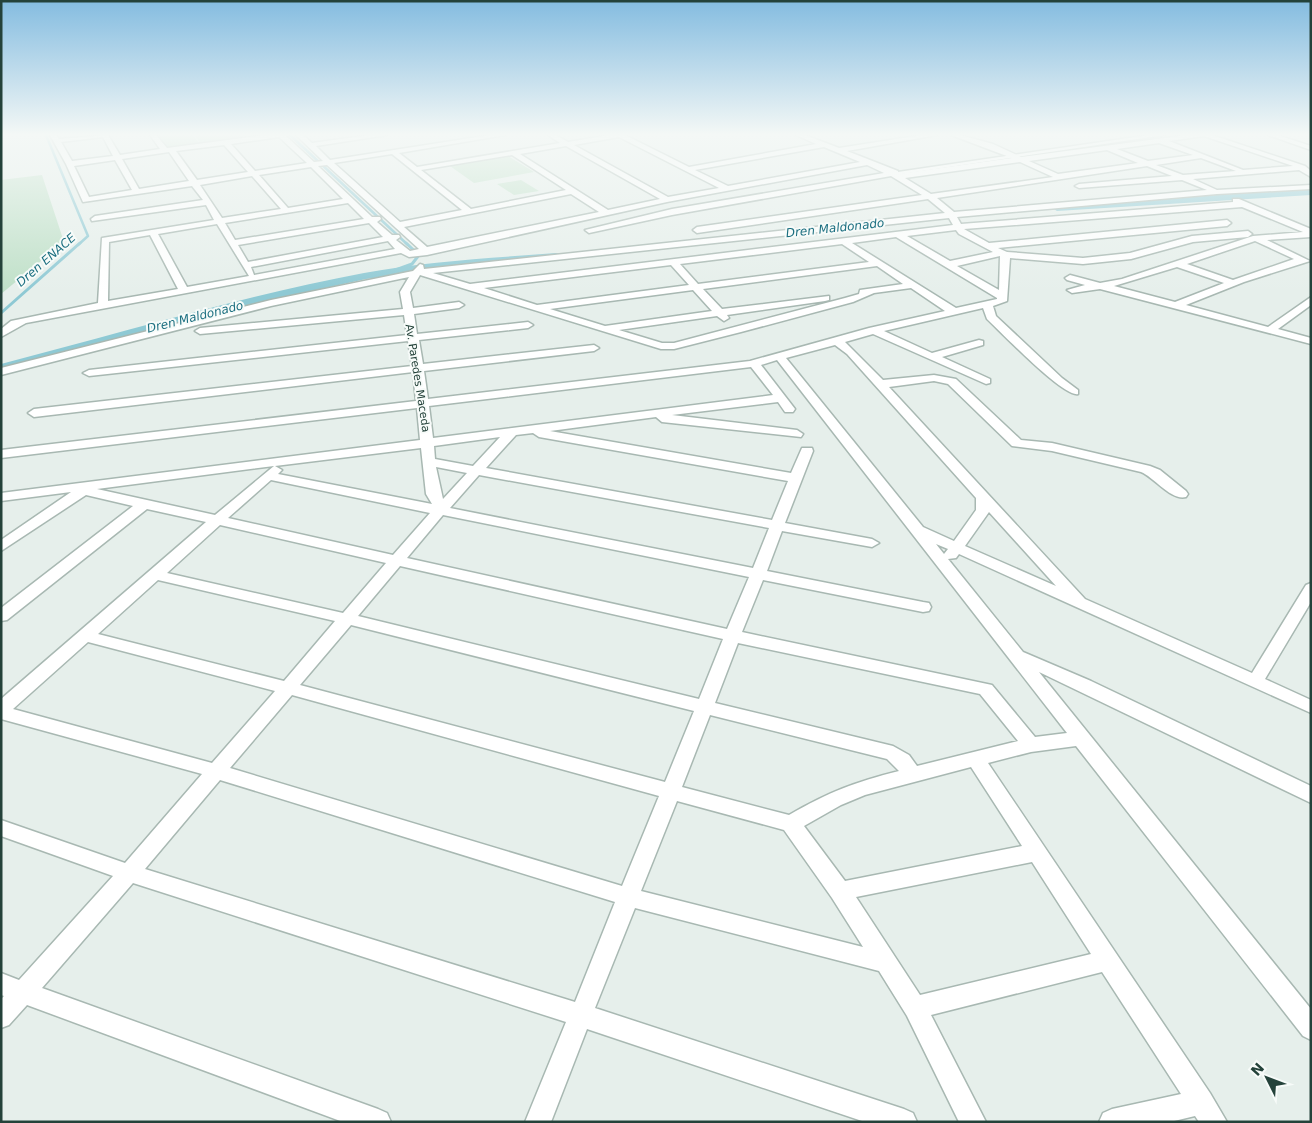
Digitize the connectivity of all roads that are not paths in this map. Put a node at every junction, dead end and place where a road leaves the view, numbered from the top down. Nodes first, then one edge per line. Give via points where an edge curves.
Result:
1 (80, 187) edge
2 (134, 187) edge
3 (167, 187) edge
4 (198, 187) edge
5 (266, 187) edge
6 (337, 187) edge
7 (358, 187) edge
8 (439, 187) edge
9 (567, 187) edge
10 (645, 187) edge
11 (724, 187) edge
12 (735, 187) edge
13 (821, 187) edge
14 (914, 187) edge
15 (991, 187) edge
16 (1081, 187) edge
17 (1205, 187) edge
18 (1303, 187) edge
19 (727, 189) junction
20 (573, 191) junction
21 (716, 191) junction
22 (137, 192) junction
23 (1217, 192) junction
24 (928, 197) junction
25 (350, 200) junction
26 (667, 200) junction
27 (744, 200) junction
28 (208, 202) junction
29 (1108, 202) junction
30 (1244, 204) junction
31 (1194, 207) junction
32 (287, 211) junction
33 (470, 212) junction
34 (607, 212) junction
35 (953, 215) junction
36 (390, 216) junction
37 (95, 219) dead end
38 (777, 219) junction
39 (370, 220) junction
40 (220, 222) junction
41 (1227, 223) junction
42 (400, 225) junction
43 (956, 227) junction
44 (589, 230) dead end
45 (697, 230) dead end
46 (153, 233) junction
47 (1311, 233) edge
48 (410, 234) junction
49 (899, 235) junction
50 (1252, 236) junction
51 (389, 238) junction
52 (845, 242) junction
53 (234, 243) junction
54 (986, 246) junction
55 (402, 250) junction
56 (427, 252) junction
57 (1145, 253) junction
58 (1003, 254) junction
59 (1066, 260) junction
60 (1306, 262) edge
61 (674, 263) junction
62 (880, 264) junction
63 (947, 264) junction
64 (245, 265) junction
65 (1180, 265) junction
66 (417, 272) junction
67 (253, 278) junction
68 (1070, 278) junction
69 (1232, 283) junction
70 (914, 285) junction
71 (693, 286) junction
72 (472, 287) junction
73 (1102, 287) junction
74 (872, 290) junction
75 (184, 291) junction
76 (1002, 296) junction
77 (1311, 300) edge
78 (987, 304) junction
79 (459, 305) dead end
80 (103, 306) junction
81 (1175, 306) junction
82 (534, 308) junction
83 (408, 311) junction
84 (953, 311) junction
85 (718, 313) junction
86 (528, 325) dead end
87 (604, 329) junction
88 (737, 330) junction
89 (873, 330) junction
90 (1270, 330) junction
91 (200, 331) dead end
92 (1, 334) edge
93 (412, 338) junction
94 (836, 340) junction
95 (1311, 341) edge
96 (979, 343) dead end
97 (594, 348) dead end
98 (779, 356) junction
99 (932, 356) junction
100 (754, 363) junction
101 (418, 369) junction
102 (1, 372) edge
103 (89, 373) dead end
104 (986, 381) dead end
105 (880, 384) junction
106 (1074, 392) dead end
107 (781, 398) junction
108 (422, 403) junction
109 (789, 409) dead end
110 (34, 412) dead end
111 (640, 415) junction
112 (518, 431) junction
113 (797, 434) dead end
114 (428, 442) junction
115 (807, 451) dead end
116 (1, 454) edge
117 (287, 460) junction
118 (429, 462) junction
119 (478, 470) junction
120 (269, 476) junction
121 (796, 478) junction
122 (78, 489) junction
123 (1181, 494) dead end
124 (1, 497) edge
125 (983, 497) junction
126 (144, 504) junction
127 (441, 508) junction
128 (218, 520) junction
129 (777, 525) junction
130 (916, 530) junction
131 (872, 543) dead end
132 (1, 547) edge
133 (956, 547) junction
134 (399, 560) junction
135 (944, 564) junction
136 (155, 575) junction
137 (757, 575) junction
138 (1311, 588) edge
139 (1082, 605) junction
140 (923, 607) dead end
141 (1, 616) edge
142 (348, 619) junction
143 (85, 636) junction
144 (733, 636) junction
145 (1016, 655) junction
146 (1255, 682) junction
147 (288, 688) junction
148 (704, 707) junction
149 (1311, 707) edge
150 (1, 710) edge
151 (1082, 738) junction
152 (1031, 745) junction
153 (976, 760) junction
154 (216, 771) junction
155 (913, 775) junction
156 (670, 792) junction
157 (1311, 796) edge
158 (791, 824) junction
159 (1, 828) edge
160 (1037, 852) junction
161 (129, 873) junction
162 (840, 891) junction
163 (628, 897) junction
164 (1107, 960) junction
165 (887, 963) junction
166 (1, 984) edge
167 (25, 992) junction
168 (915, 1008) junction
169 (581, 1015) junction
170 (1, 1017) edge
171 (1311, 1028) edge
172 (1208, 1112) edge
173 (378, 1122) edge
174 (538, 1122) edge
175 (904, 1122) edge
176 (973, 1122) edge
177 (1112, 1122) edge

1 - 22 street via 86,200
2 - 22 street
3 - 22 street
4 - 28 street
5 - 32 street
6 - 25 street
7 - 36 street
8 - 33 street
9 - 20 street
10 - 26 street
11 - 19 street
12 - 19 street
13 - 27 street
14 - 24 street
15 - 24 street
16 - 29 street
17 - 23 street
18 - 23 street
19 - 21 street
20 - 33 street
20 - 34 street
21 - 26 street
21 - 27 street
23 - 29 street
23 - 30 street
24 - 35 street
24 - 38 street
25 - 32 street
25 - 39 street
26 - 34 street
27 - 38 street
27 - 44 street
28 - 37 street
28 - 40 street
29 - 35 street
30 - 31 street
30 - 47 street
31 - 41 street
31 - 43 street
32 - 40 street
33 - 42 street
34 - 56 street
35 - 43 street
35 - 66 street
36 - 39 street
36 - 42 street
38 - 45 street
39 - 51 street
39 - 53 street
40 - 46 street
40 - 53 street
41 - 50 street
41 - 54 street
42 - 48 street
43 - 49 street
43 - 54 street
46 - 75 street
46 - 80 street via 105,240
47 - 50 street
48 - 51 street
48 - 56 street
49 - 52 street
49 - 63 street
50 - 57 street via 1192,240
50 - 60 street
50 - 65 street
51 - 55 street
51 - 64 street
52 - 61 street
52 - 62 street
53 - 64 street
54 - 58 street
55 - 56 street via 409,254
55 - 67 street
56 - 66 street, Av. Paredes Maceda
57 - 59 street via 1115,259
57 - 65 street
58 - 59 street
58 - 63 street
58 - 76 street via 1005,278
59 - 68 street
60 - 69 street
61 - 71 street
61 - 72 street
62 - 70 street
62 - 71 street
63 - 76 street
64 - 67 street
65 - 69 street
65 - 73 street
66 - 72 street
66 - 83 street, Av. Paredes Maceda via 405,292
66 - 102 street via 303,296
67 - 75 street
68 - 73 street
68 - 73 street via 1072,293
69 - 81 street
70 - 74 street
70 - 84 street
71 - 82 street
71 - 85 street
72 - 82 street
73 - 81 street
74 - 85 street
74 - 88 street via 849,300
75 - 80 street
76 - 78 street via 1002,301
77 - 90 street
78 - 84 street
78 - 106 street via 991,317
79 - 83 street
80 - 92 street via 24,320
81 - 90 street
82 - 87 street
83 - 91 street
83 - 93 street, Av. Paredes Maceda
84 - 89 street
85 - 87 street
85 - 88 street
86 - 93 street
87 - 88 street via 667,347
89 - 94 street
89 - 99 street
90 - 95 street
93 - 101 street, Av. Paredes Maceda
93 - 103 street
94 - 98 street
94 - 105 street
96 - 99 street
97 - 101 street
98 - 100 street
98 - 130 street
99 - 104 street
100 - 107 street
100 - 108 street
101 - 108 street, Av. Paredes Maceda
101 - 110 street
105 - 123 street via 934,378 952,381 1017,443 1052,447 1145,469
105 - 125 street
107 - 109 street
107 - 111 street
108 - 114 street, Av. Paredes Maceda
108 - 116 street
111 - 112 street
111 - 113 street
112 - 114 street
112 - 119 street
112 - 121 street
114 - 117 street
114 - 118 street, Av. Paredes Maceda
115 - 121 street
117 - 120 street
117 - 122 street
118 - 119 street
118 - 127 street, Av. Paredes Maceda via 433,494
119 - 127 street
119 - 129 street
120 - 127 street
120 - 128 street
121 - 129 street
122 - 124 street
122 - 126 street
122 - 132 street
125 - 133 street via 983,510
125 - 139 street
126 - 128 street
126 - 141 street
127 - 134 street
127 - 137 street
128 - 134 street
128 - 136 street
129 - 131 street
129 - 137 street
130 - 133 street
130 - 135 street
133 - 135 street
133 - 139 street
134 - 142 street
134 - 144 street
135 - 145 street
136 - 142 street
136 - 143 street
137 - 140 street
137 - 144 street
138 - 146 street
139 - 146 street
142 - 147 street
142 - 148 street
143 - 147 street
143 - 150 street
144 - 148 street
144 - 152 street via 986,689
145 - 151 street
145 - 157 street via 1085,685
146 - 149 street
147 - 154 street
147 - 156 street
148 - 155 street via 893,753
148 - 156 street
150 - 154 street
151 - 152 street
151 - 171 street
152 - 153 street
153 - 155 street
153 - 160 street
154 - 161 street
154 - 163 street
155 - 158 street via 860,788
156 - 158 street
156 - 163 street
158 - 162 street
159 - 161 street
160 - 162 street
160 - 164 street
161 - 167 street
161 - 169 street
162 - 165 street
163 - 165 street
163 - 169 street
164 - 168 street
164 - 172 street
165 - 168 street
166 - 167 street
167 - 170 street
167 - 173 street
168 - 176 street
169 - 174 street
169 - 175 street
172 - 177 street

